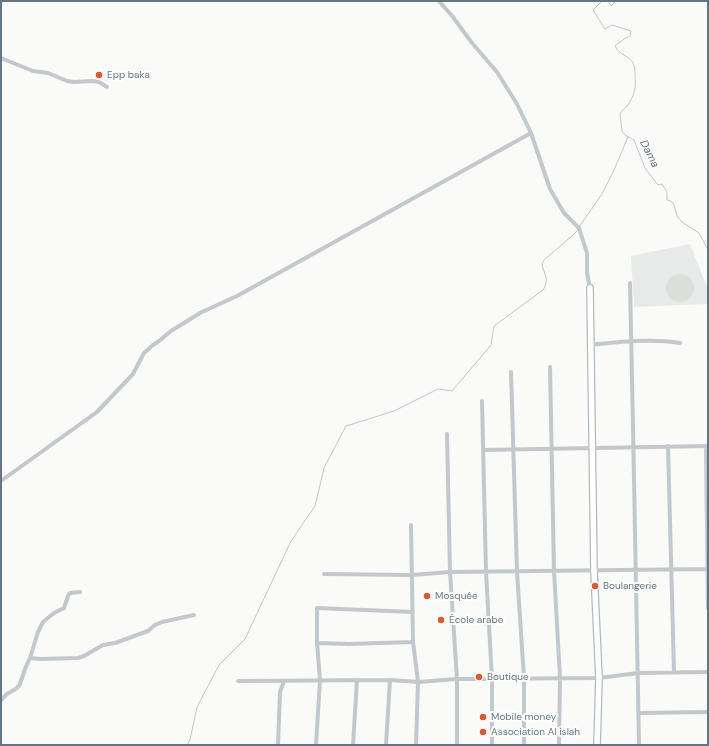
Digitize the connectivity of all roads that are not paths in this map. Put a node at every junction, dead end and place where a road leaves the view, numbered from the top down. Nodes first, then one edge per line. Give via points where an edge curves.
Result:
1 (439, 1) edge
2 (1, 58) edge
3 (107, 87) dead end
4 (531, 133) junction
5 (630, 283) dead end
6 (590, 288) joint
7 (631, 341) junction
8 (680, 343) dead end
9 (590, 345) junction
10 (550, 367) dead end
11 (512, 372) dead end
12 (482, 401) dead end
13 (447, 434) dead end
14 (668, 446) junction
15 (707, 446) edge
16 (592, 447) junction
17 (633, 447) junction
18 (514, 448) junction
19 (552, 448) junction
20 (483, 450) junction
21 (1, 481) edge
22 (411, 525) dead end
23 (708, 569) edge
24 (594, 570) junction
25 (637, 570) junction
26 (671, 570) junction
27 (554, 571) junction
28 (450, 572) junction
29 (486, 572) junction
30 (517, 572) junction
31 (324, 574) dead end
32 (412, 575) junction
33 (80, 592) dead end
34 (708, 608) edge
35 (412, 612) junction
36 (194, 615) dead end
37 (317, 642) junction
38 (413, 642) junction
39 (30, 658) junction
40 (674, 672) junction
41 (708, 672) edge
42 (638, 673) junction
43 (524, 678) junction
44 (560, 678) junction
45 (599, 678) junction
46 (457, 679) junction
47 (492, 679) junction
48 (320, 680) junction
49 (357, 680) junction
50 (390, 680) junction
51 (238, 681) dead end
52 (284, 681) junction
53 (418, 682) junction
54 (1, 700) edge
55 (708, 712) edge
56 (639, 713) junction
57 (278, 745) edge
58 (316, 745) edge
59 (353, 745) edge
60 (386, 745) edge
61 (416, 745) edge
62 (457, 745) edge
63 (492, 745) edge
64 (524, 745) edge
65 (560, 745) edge
66 (597, 745) edge
67 (639, 745) edge

1 - 4 street via 505,83
2 - 3 street via 67,81 99,82
4 - 6 street via 550,189 564,213 579,228 587,253
4 - 21 street via 171,331 144,353 133,374 97,412
5 - 7 street
6 - 9 street
7 - 8 street via 664,340
7 - 9 street
7 - 17 street
9 - 16 street
10 - 19 street
11 - 18 street
12 - 20 street
13 - 28 street
14 - 15 street
14 - 17 street
14 - 26 street
15 - 23 street
16 - 17 street
16 - 19 street
16 - 24 street
17 - 25 street
18 - 19 street
18 - 20 street
18 - 30 street
19 - 27 street
20 - 29 street
22 - 32 street
23 - 26 street
23 - 34 street
24 - 25 street
24 - 27 street
24 - 45 street
25 - 26 street
25 - 42 street
26 - 40 street
27 - 30 street
27 - 44 street
28 - 29 street
28 - 32 street
28 - 46 street
29 - 30 street
29 - 47 street
30 - 43 street
31 - 32 street
32 - 35 street
33 - 39 street via 70,593 64,608 43,622
35 - 37 street via 317,608
35 - 38 street
36 - 39 street via 162,622 148,631 103,645 78,658
37 - 38 street
37 - 48 street
38 - 53 street
39 - 54 street via 20,684
40 - 41 street
40 - 42 street
42 - 45 street
42 - 56 street
43 - 44 street
43 - 47 street
43 - 64 street
44 - 45 street
44 - 65 street
45 - 66 street
46 - 47 street
46 - 53 street
46 - 62 street
47 - 63 street
48 - 49 street
48 - 52 street
48 - 58 street
49 - 50 street
49 - 59 street
50 - 53 street
50 - 60 street
51 - 52 street
52 - 57 street via 280,692
53 - 61 street
55 - 56 street
56 - 67 street

